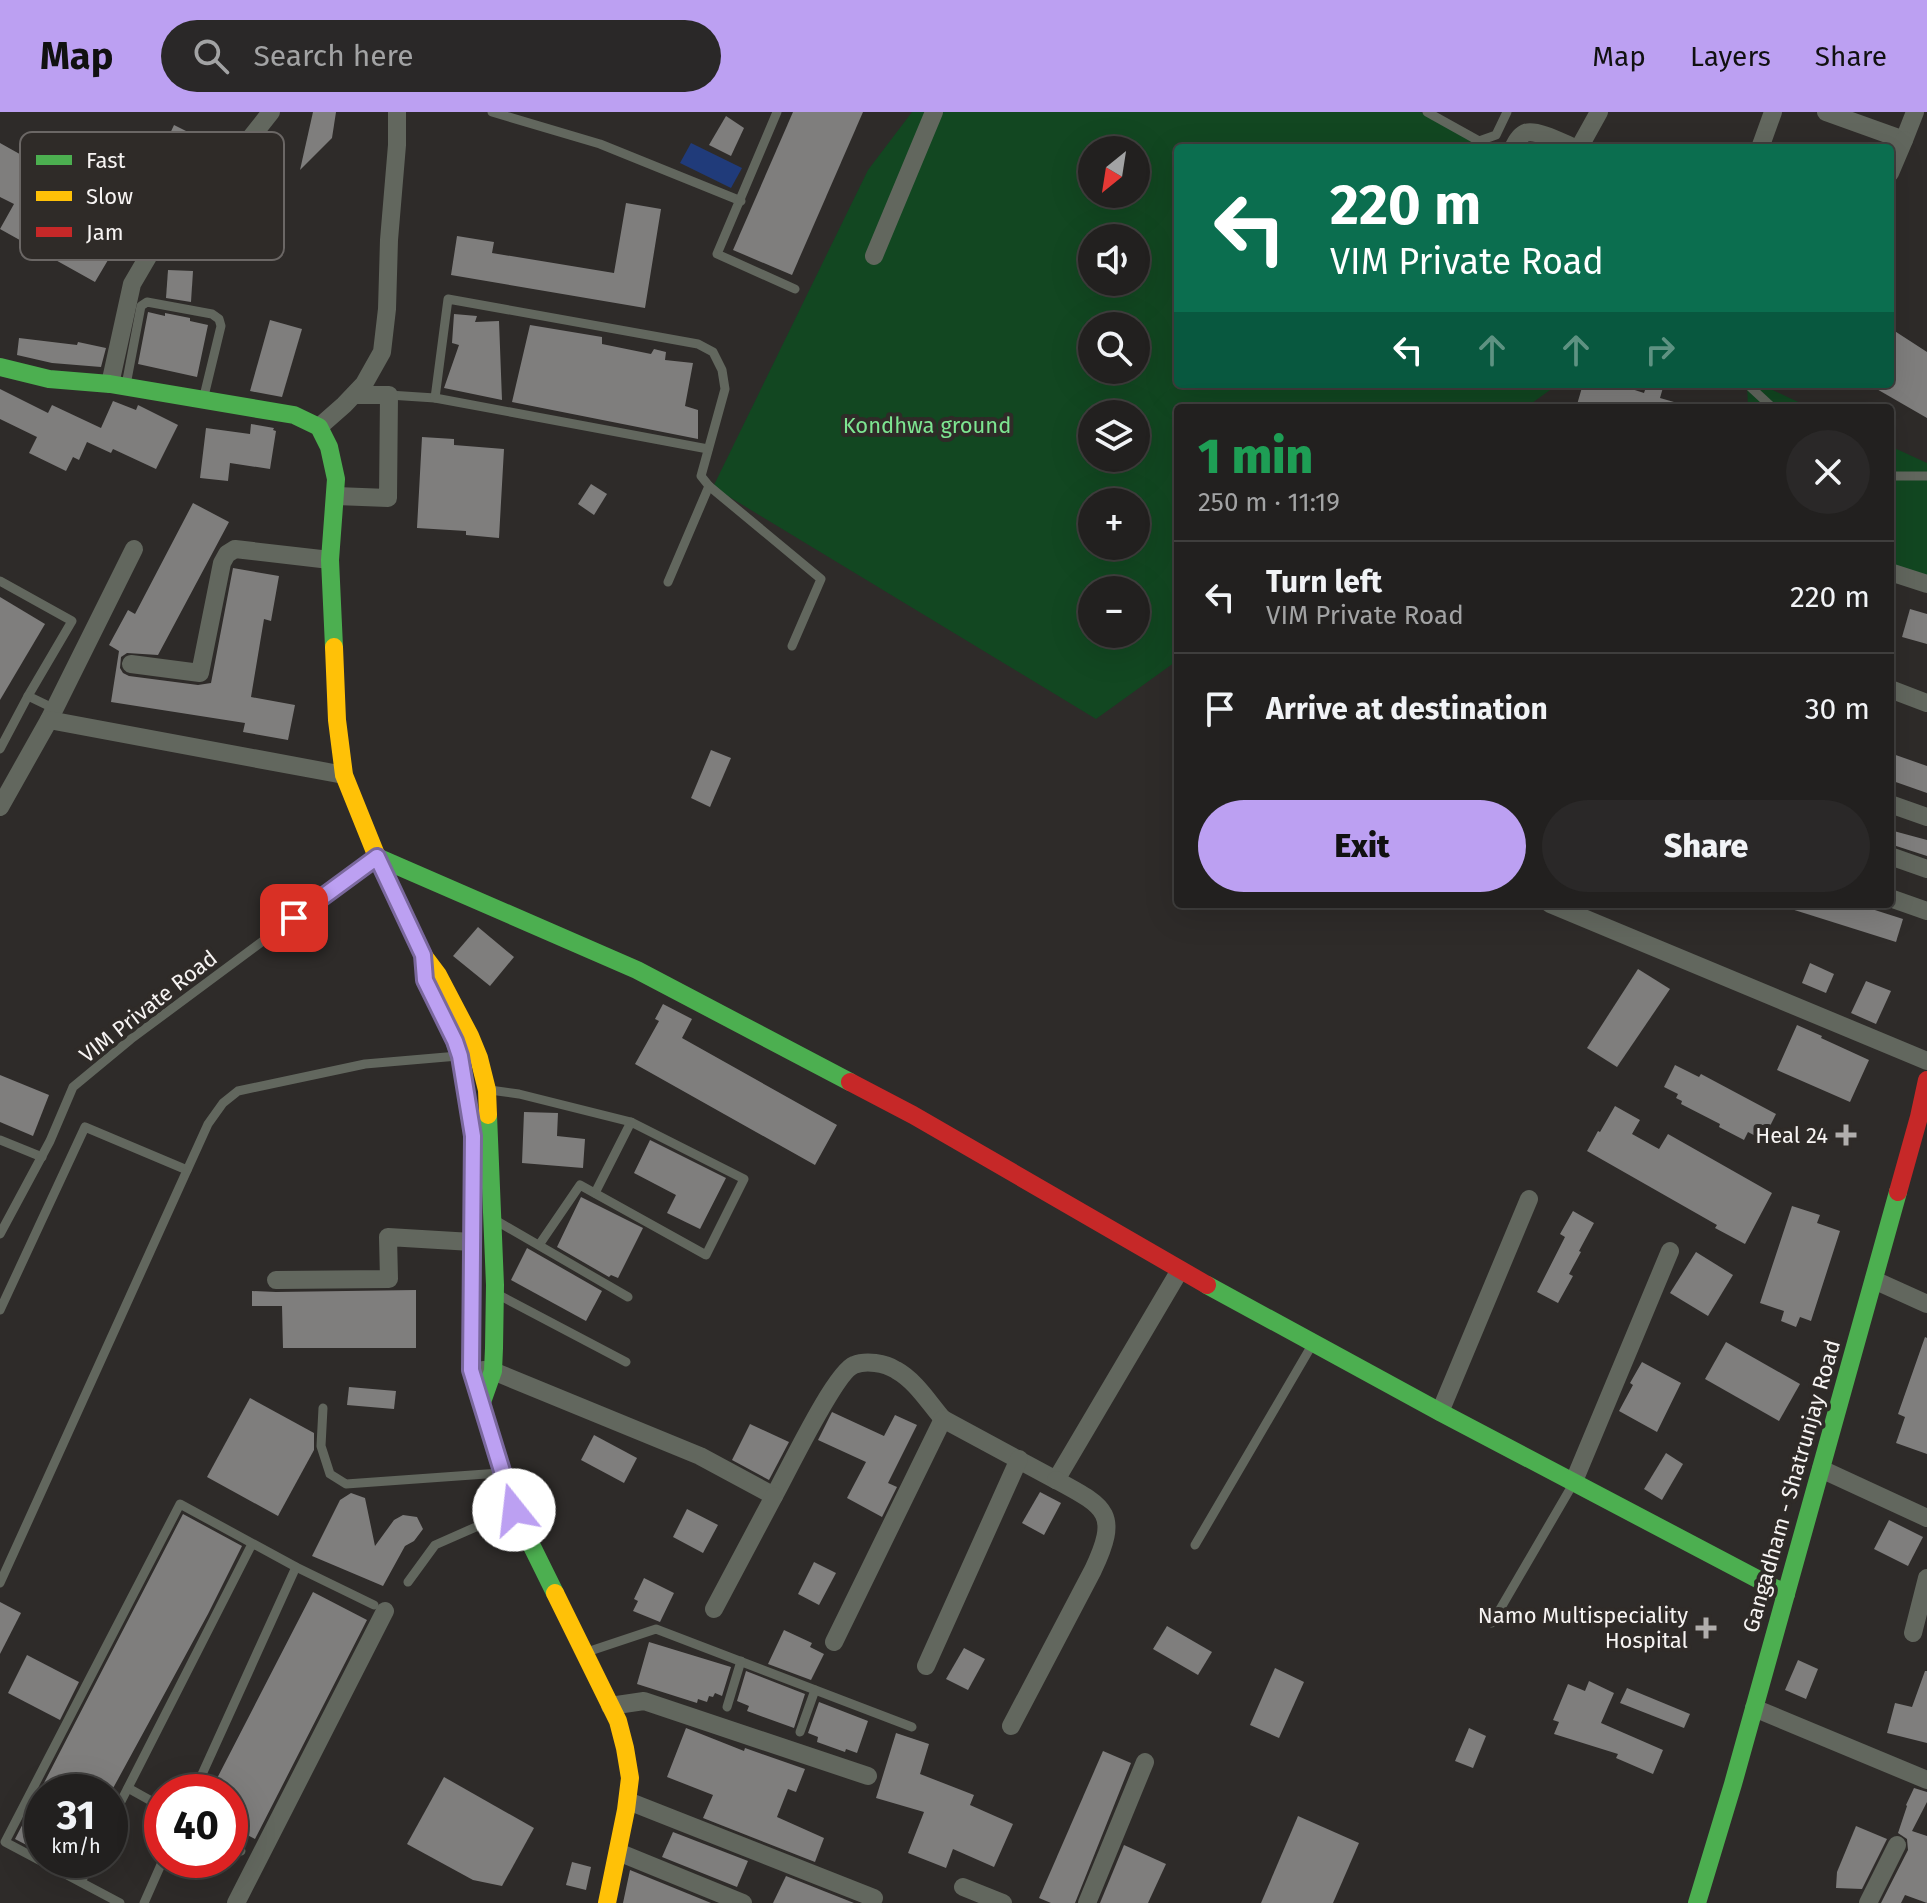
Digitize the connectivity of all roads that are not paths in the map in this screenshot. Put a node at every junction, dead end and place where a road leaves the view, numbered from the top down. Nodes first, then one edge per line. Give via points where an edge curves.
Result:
1 (271, 112) edge
2 (397, 112) edge
3 (492, 112) edge
4 (777, 112) edge
5 (934, 112) edge
6 (1427, 112) edge
7 (1507, 112) edge
8 (1599, 112) edge
9 (1773, 112) edge
10 (1826, 112) edge
11 (1915, 112) edge
12 (255, 132) edge
13 (1904, 140) junction
14 (1515, 144) edge
15 (1566, 144) edge
16 (1579, 144) edge
17 (1761, 144) edge
18 (1894, 164) edge
19 (741, 201) junction
20 (874, 256) dead end
21 (146, 260) edge
22 (795, 289) dead end
23 (0, 367) edge
24 (117, 385) junction
25 (1751, 388) edge
26 (354, 395) junction
27 (389, 395) junction
28 (435, 398) junction
29 (203, 399) junction
30 (1769, 404) edge
31 (319, 427) junction
32 (708, 449) junction
33 (1894, 476) edge
34 (1927, 476) edge
35 (709, 486) junction
36 (336, 496) junction
37 (134, 549) dead end
38 (330, 560) junction
39 (1894, 573) edge
40 (0, 581) edge
41 (668, 582) dead end
42 (1927, 584) edge
43 (792, 646) dead end
44 (131, 664) dead end
45 (1894, 691) edge
46 (28, 696) junction
47 (1927, 703) edge
48 (52, 714) junction
49 (0, 749) edge
50 (344, 775) junction
51 (1894, 805) edge
52 (0, 807) edge
53 (1927, 817) edge
54 (377, 857) junction
55 (1894, 857) edge
56 (1927, 869) edge
57 (1894, 899) edge
58 (1560, 908) edge
59 (1927, 911) edge
60 (470, 1057) junction
61 (1927, 1061) edge
62 (1927, 1080) edge
63 (487, 1090) junction
64 (1923, 1118) edge
65 (631, 1122) junction
66 (0, 1140) edge
67 (42, 1157) junction
68 (187, 1170) junction
69 (595, 1193) junction
70 (1529, 1199) dead end
71 (492, 1218) junction
72 (0, 1234) edge
73 (472, 1242) junction
74 (539, 1245) junction
75 (1670, 1251) dead end
76 (1180, 1270) junction
77 (276, 1280) dead end
78 (1874, 1280) junction
79 (494, 1292) junction
80 (628, 1297) dead end
81 (1927, 1304) edge
82 (0, 1310) edge
83 (1313, 1343) junction
84 (626, 1362) dead end
85 (471, 1370) junction
86 (493, 1371) junction
87 (482, 1402) junction
88 (323, 1408) dead end
89 (1440, 1412) junction
90 (943, 1419) junction
91 (1019, 1459) junction
92 (1821, 1469) junction
93 (503, 1472) junction
94 (1056, 1480) junction
95 (1574, 1481) junction
96 (774, 1496) junction
97 (514, 1510) junction
98 (1927, 1518) edge
99 (252, 1544) junction
100 (1195, 1545) dead end
101 (296, 1567) junction
102 (1927, 1578) edge
103 (408, 1582) dead end
104 (0, 1583) edge
105 (1786, 1594) junction
106 (379, 1608) joint
107 (714, 1609) dead end
108 (1492, 1623) dead end
109 (1913, 1633) dead end
110 (834, 1642) dead end
111 (584, 1653) junction
112 (741, 1661) junction
113 (926, 1666) dead end
114 (815, 1690) junction
115 (610, 1706) junction
116 (727, 1707) dead end
117 (1754, 1708) junction
118 (1011, 1726) dead end
119 (912, 1727) dead end
120 (800, 1732) dead end
121 (1145, 1762) dead end
122 (202, 1774) edge
123 (868, 1776) dead end
124 (1927, 1780) edge
125 (128, 1788) joint
126 (144, 1797) edge
127 (628, 1801) junction
128 (1897, 1845) dead end
129 (618, 1852) junction
130 (83, 1878) edge
131 (155, 1878) edge
132 (81, 1882) junction
133 (963, 1887) dead end
134 (874, 1898) dead end
135 (120, 1903) edge
136 (144, 1903) edge
137 (236, 1903) edge
138 (607, 1903) edge
139 (743, 1903) edge
140 (1003, 1903) edge
141 (1087, 1903) edge
142 (1697, 1903) edge
143 (1868, 1903) edge

1 - 12 street
2 - 26 street via 382,352
3 - 19 lane via 600,144
4 - 19 lane
5 - 20 street
6 - 7 lane via 1479,141 1496,135
8 - 16 street
9 - 17 street
10 - 13 street
11 - 13 street
13 - 18 street
14 - 15 street via 1533,132
19 - 22 lane via 717,254
21 - 24 street via 132,284
23 - 24 street via 49,379
24 - 29 street
24 - 29 lane via 141,306 147,302 219,319
25 - 30 lane
26 - 27 street
26 - 31 street
27 - 28 lane
27 - 36 street via 388,498
28 - 32 lane
28 - 32 lane via 448,299 698,344 713,352 725,389
29 - 31 street via 294,415
31 - 36 street via 329,447
32 - 35 lane via 701,476
33 - 34 lane
35 - 41 lane
35 - 43 lane via 821,579
36 - 38 street
37 - 48 street
38 - 44 street via 235,549 222,563 200,673
38 - 50 street
39 - 42 street
40 - 46 lane via 72,621
45 - 47 street
46 - 48 lane
46 - 49 lane
48 - 50 street
48 - 52 street
50 - 54 street
51 - 53 street
54 - 60 street via 423,955 470,1036
54 - 67 lane, VIM Private Road via 73,1087
54 - 76 street via 637,970 913,1115
55 - 56 street
57 - 59 street
58 - 61 street
60 - 63 street
60 - 68 lane via 365,1064 238,1091 208,1124
60 - 73 street
62 - 64 street, Gangadham - Shatrunjay Road
63 - 65 lane
63 - 71 street
64 - 78 street, Gangadham - Shatrunjay Road
65 - 69 lane
65 - 69 lane via 744,1179 706,1255
66 - 67 lane
67 - 72 lane, VIM Private Road
68 - 82 lane via 85,1127
68 - 104 lane
69 - 74 lane via 580,1185
70 - 89 street
71 - 74 lane
71 - 79 street
73 - 77 street via 388,1237 389,1279
73 - 85 street
74 - 80 lane
75 - 95 street
76 - 83 street
76 - 94 street
78 - 81 street
78 - 92 street, Gangadham - Shatrunjay Road
79 - 84 lane
79 - 86 street
83 - 89 street
83 - 100 lane
85 - 86 street
85 - 87 street
86 - 87 street
86 - 96 street via 700,1456
87 - 93 street
88 - 93 lane via 321,1446 330,1474 346,1484
89 - 95 street
90 - 91 street
90 - 96 street via 916,1385 895,1369 871,1362 852,1365 838,1380
90 - 110 street
91 - 94 street
91 - 113 street
92 - 98 street
92 - 105 street, Gangadham - Shatrunjay Road
93 - 97 street
94 - 118 street via 1101,1509 1106,1534 1103,1550
95 - 105 street
95 - 108 lane
96 - 107 street
97 - 103 lane via 435,1545
97 - 111 street
99 - 101 lane
99 - 125 lane
99 - 132 lane via 180,1504 5,1842
101 - 106 lane
101 - 122 lane
102 - 109 street
105 - 117 street, Gangadham - Shatrunjay Road
106 - 137 street
111 - 112 lane via 656,1629
111 - 115 street
112 - 114 lane
112 - 116 lane
114 - 119 lane
114 - 120 lane
115 - 123 street via 644,1701
115 - 127 street via 625,1748
117 - 124 street
117 - 142 street, Gangadham - Shatrunjay Road
121 - 141 street
125 - 126 lane
127 - 129 street
127 - 134 street
128 - 143 street
129 - 138 street
129 - 139 street
130 - 132 lane
131 - 136 lane
132 - 135 lane
133 - 140 street

